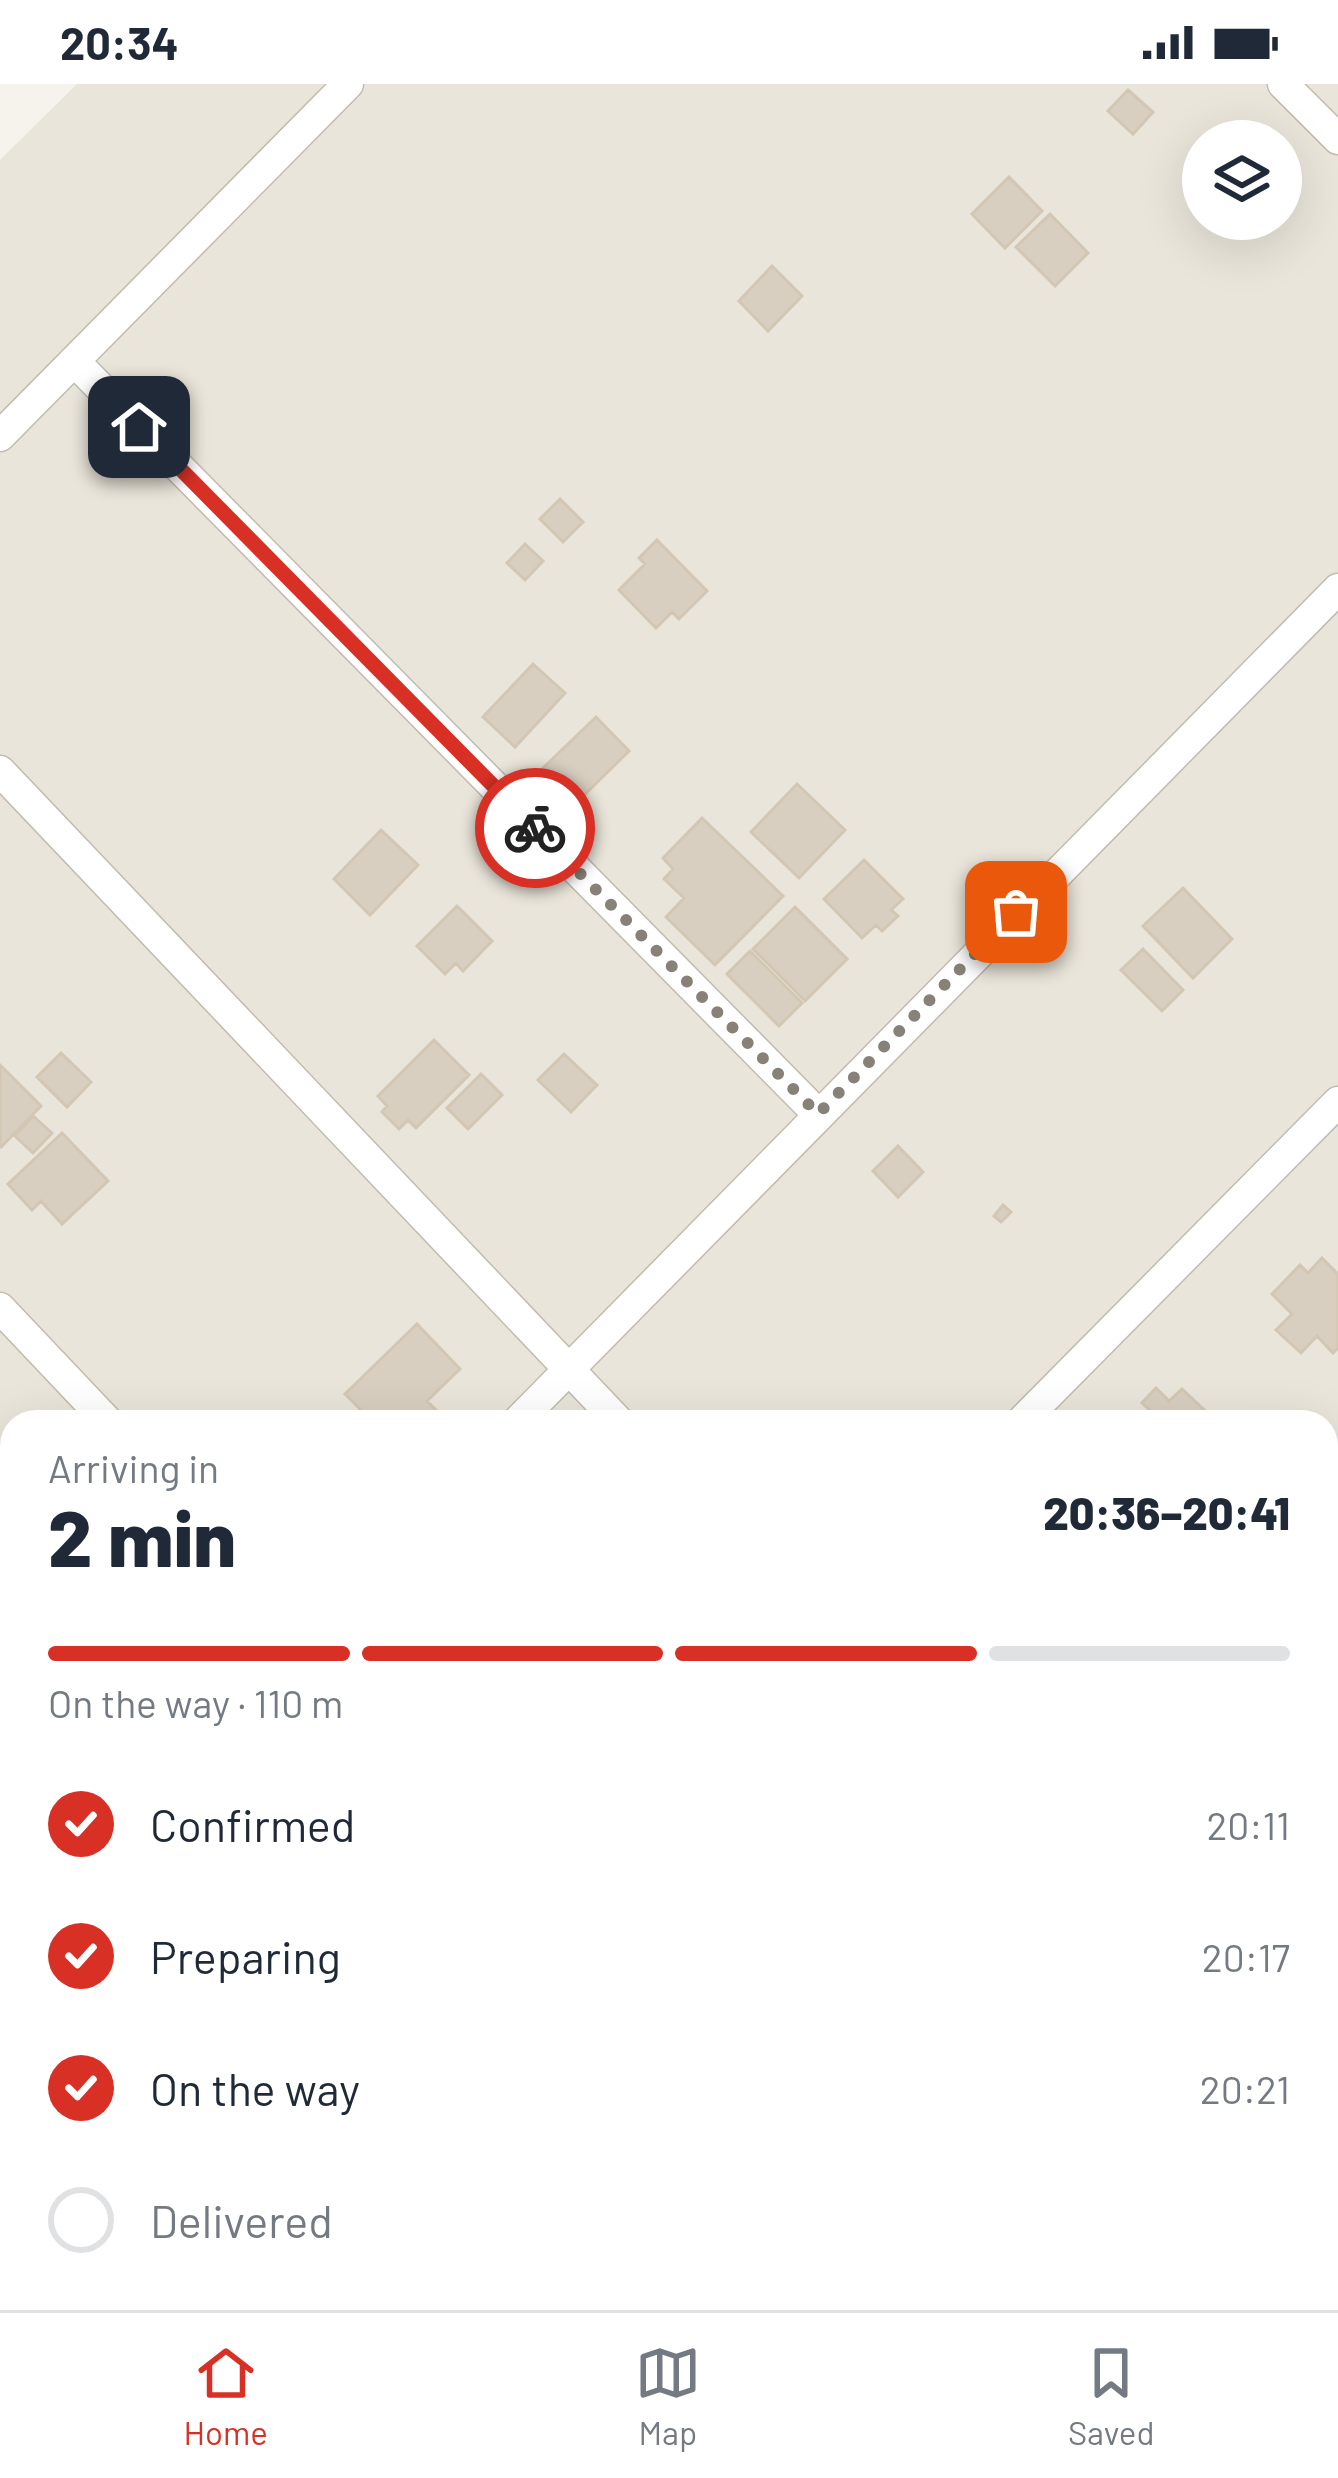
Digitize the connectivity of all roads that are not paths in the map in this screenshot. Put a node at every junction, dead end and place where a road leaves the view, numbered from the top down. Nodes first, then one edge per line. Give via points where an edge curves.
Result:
1 (348, 84) edge
2 (1283, 84) edge
3 (1338, 139) edge
4 (74, 361) junction
5 (0, 436) edge
6 (1334, 600) edge
7 (0, 771) edge
8 (1338, 1102) edge
9 (818, 1114) junction
10 (0, 1308) edge
11 (568, 1371) junction
12 (97, 1410) edge
13 (530, 1410) edge
14 (607, 1410) edge
15 (1033, 1410) edge

1 - 4 street
2 - 3 street
4 - 5 street
4 - 9 street
6 - 9 street
7 - 11 street
8 - 15 street
9 - 11 street
10 - 12 street
11 - 13 street
11 - 14 street

